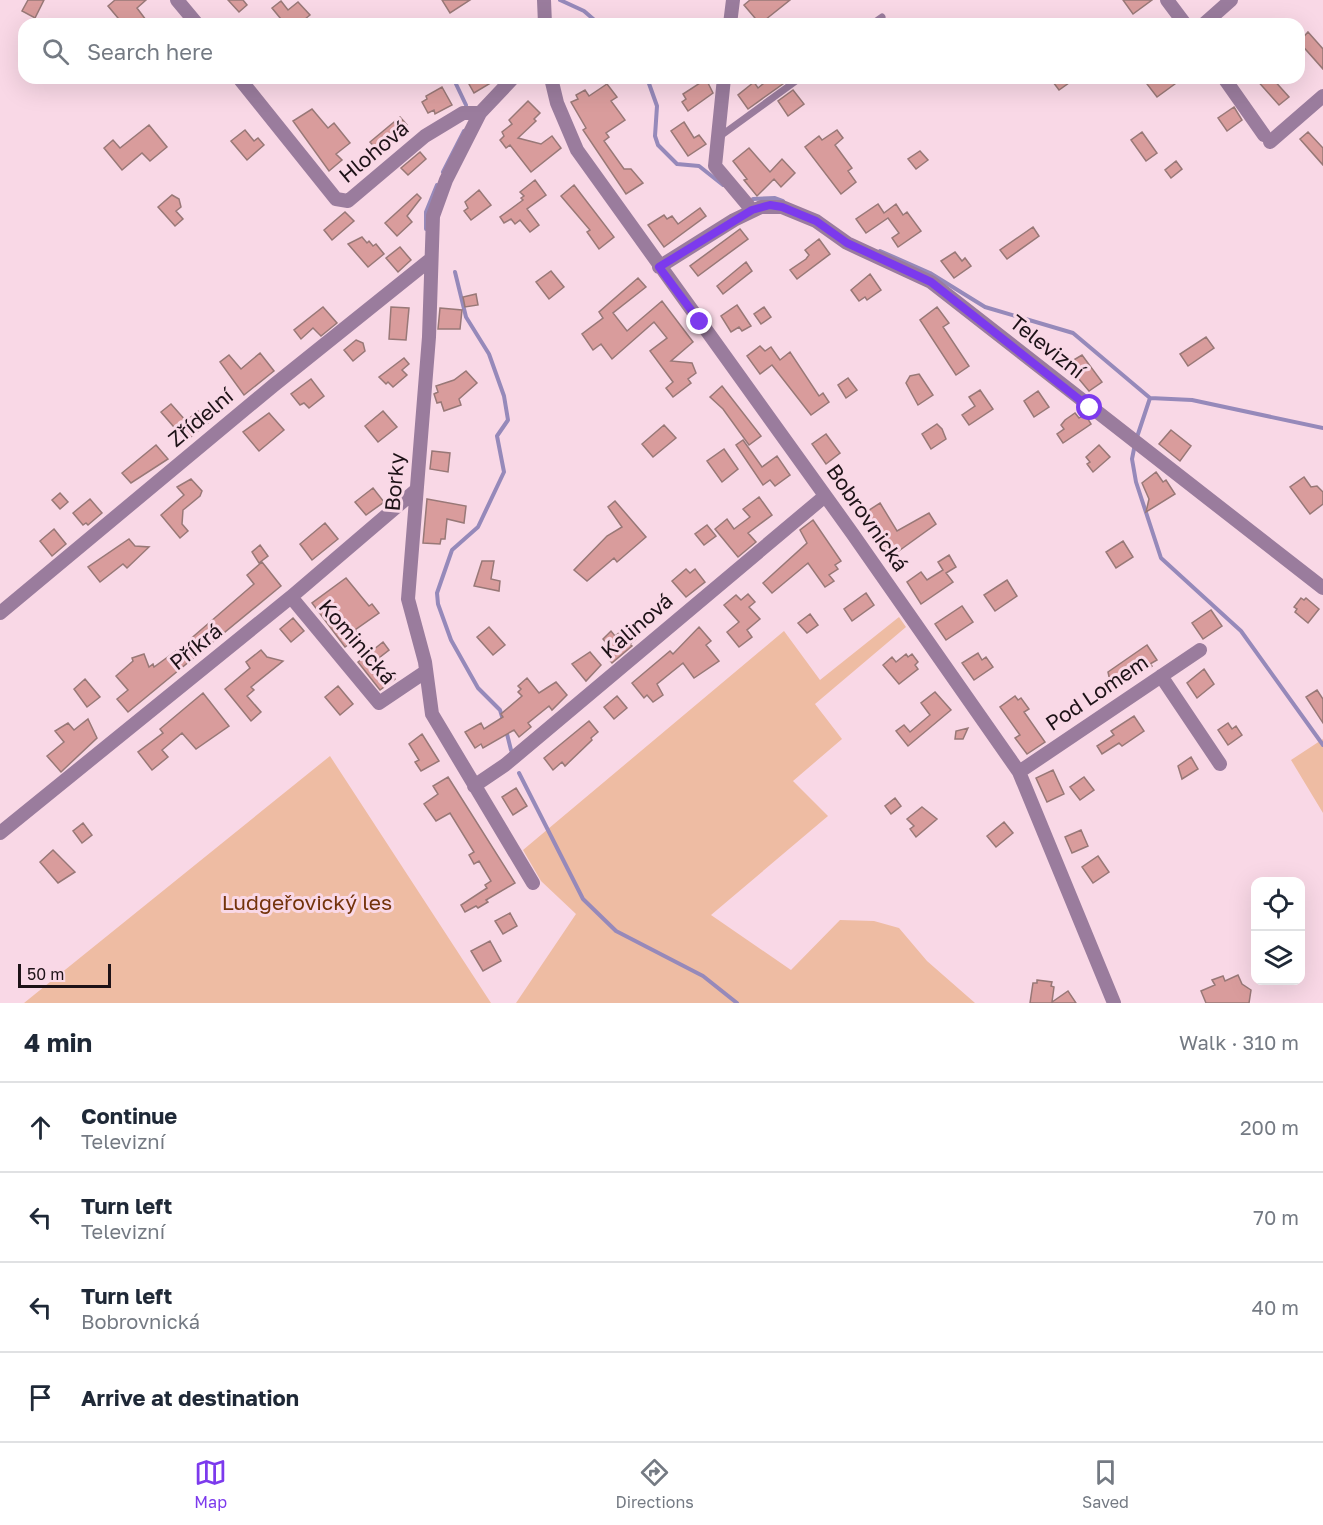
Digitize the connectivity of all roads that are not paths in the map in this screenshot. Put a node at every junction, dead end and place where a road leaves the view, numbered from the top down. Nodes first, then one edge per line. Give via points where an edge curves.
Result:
1 (177, 0) edge
2 (544, 0) edge
3 (733, 0) edge
4 (1167, 0) edge
5 (1231, 0) edge
6 (882, 16) dead end
7 (191, 18) edge
8 (545, 18) edge
9 (731, 18) edge
10 (880, 18) edge
11 (1180, 18) edge
12 (1211, 18) edge
13 (244, 84) edge
14 (507, 84) edge
15 (552, 84) edge
16 (723, 84) edge
17 (792, 84) edge
18 (1228, 84) edge
19 (1323, 96) edge
20 (480, 113) junction
21 (716, 139) junction
22 (752, 210) junction
23 (431, 259) junction
24 (659, 267) junction
25 (415, 491) junction
26 (825, 496) junction
27 (1323, 588) edge
28 (291, 597) junction
29 (0, 613) edge
30 (1200, 650) dead end
31 (425, 672) junction
32 (1161, 676) junction
33 (1220, 764) dead end
34 (1019, 772) junction
35 (474, 786) junction
36 (0, 833) edge
37 (533, 883) dead end
38 (1114, 1003) edge

1 - 7 street
2 - 8 street
3 - 9 street
4 - 11 street
5 - 12 street
6 - 10 lane
13 - 20 street, Hlohová via 336,199 348,201 425,136 463,113
14 - 20 street, Borky
15 - 24 street, Bobrovnická via 577,150
16 - 21 street
17 - 21 lane
18 - 19 street via 1267,139
20 - 23 street, Borky via 437,199
21 - 22 street via 715,166
22 - 24 street, Televizní
22 - 27 street, Televizní via 770,205 799,214 864,252 931,282
23 - 25 street, Borky via 429,338
23 - 29 street, Zřídelní via 274,384
24 - 26 street, Bobrovnická
25 - 28 street, Příkrá
25 - 31 street, Borky via 408,599
26 - 34 street, Bobrovnická
26 - 35 street, Kalinová via 505,765
28 - 31 street, Kominická via 379,703
28 - 36 street, Příkrá
30 - 32 street, Pod Lomem
31 - 35 street, Borky via 432,714
32 - 33 street
32 - 34 street, Pod Lomem
34 - 38 street, Bobrovnická
35 - 37 street, Borky

